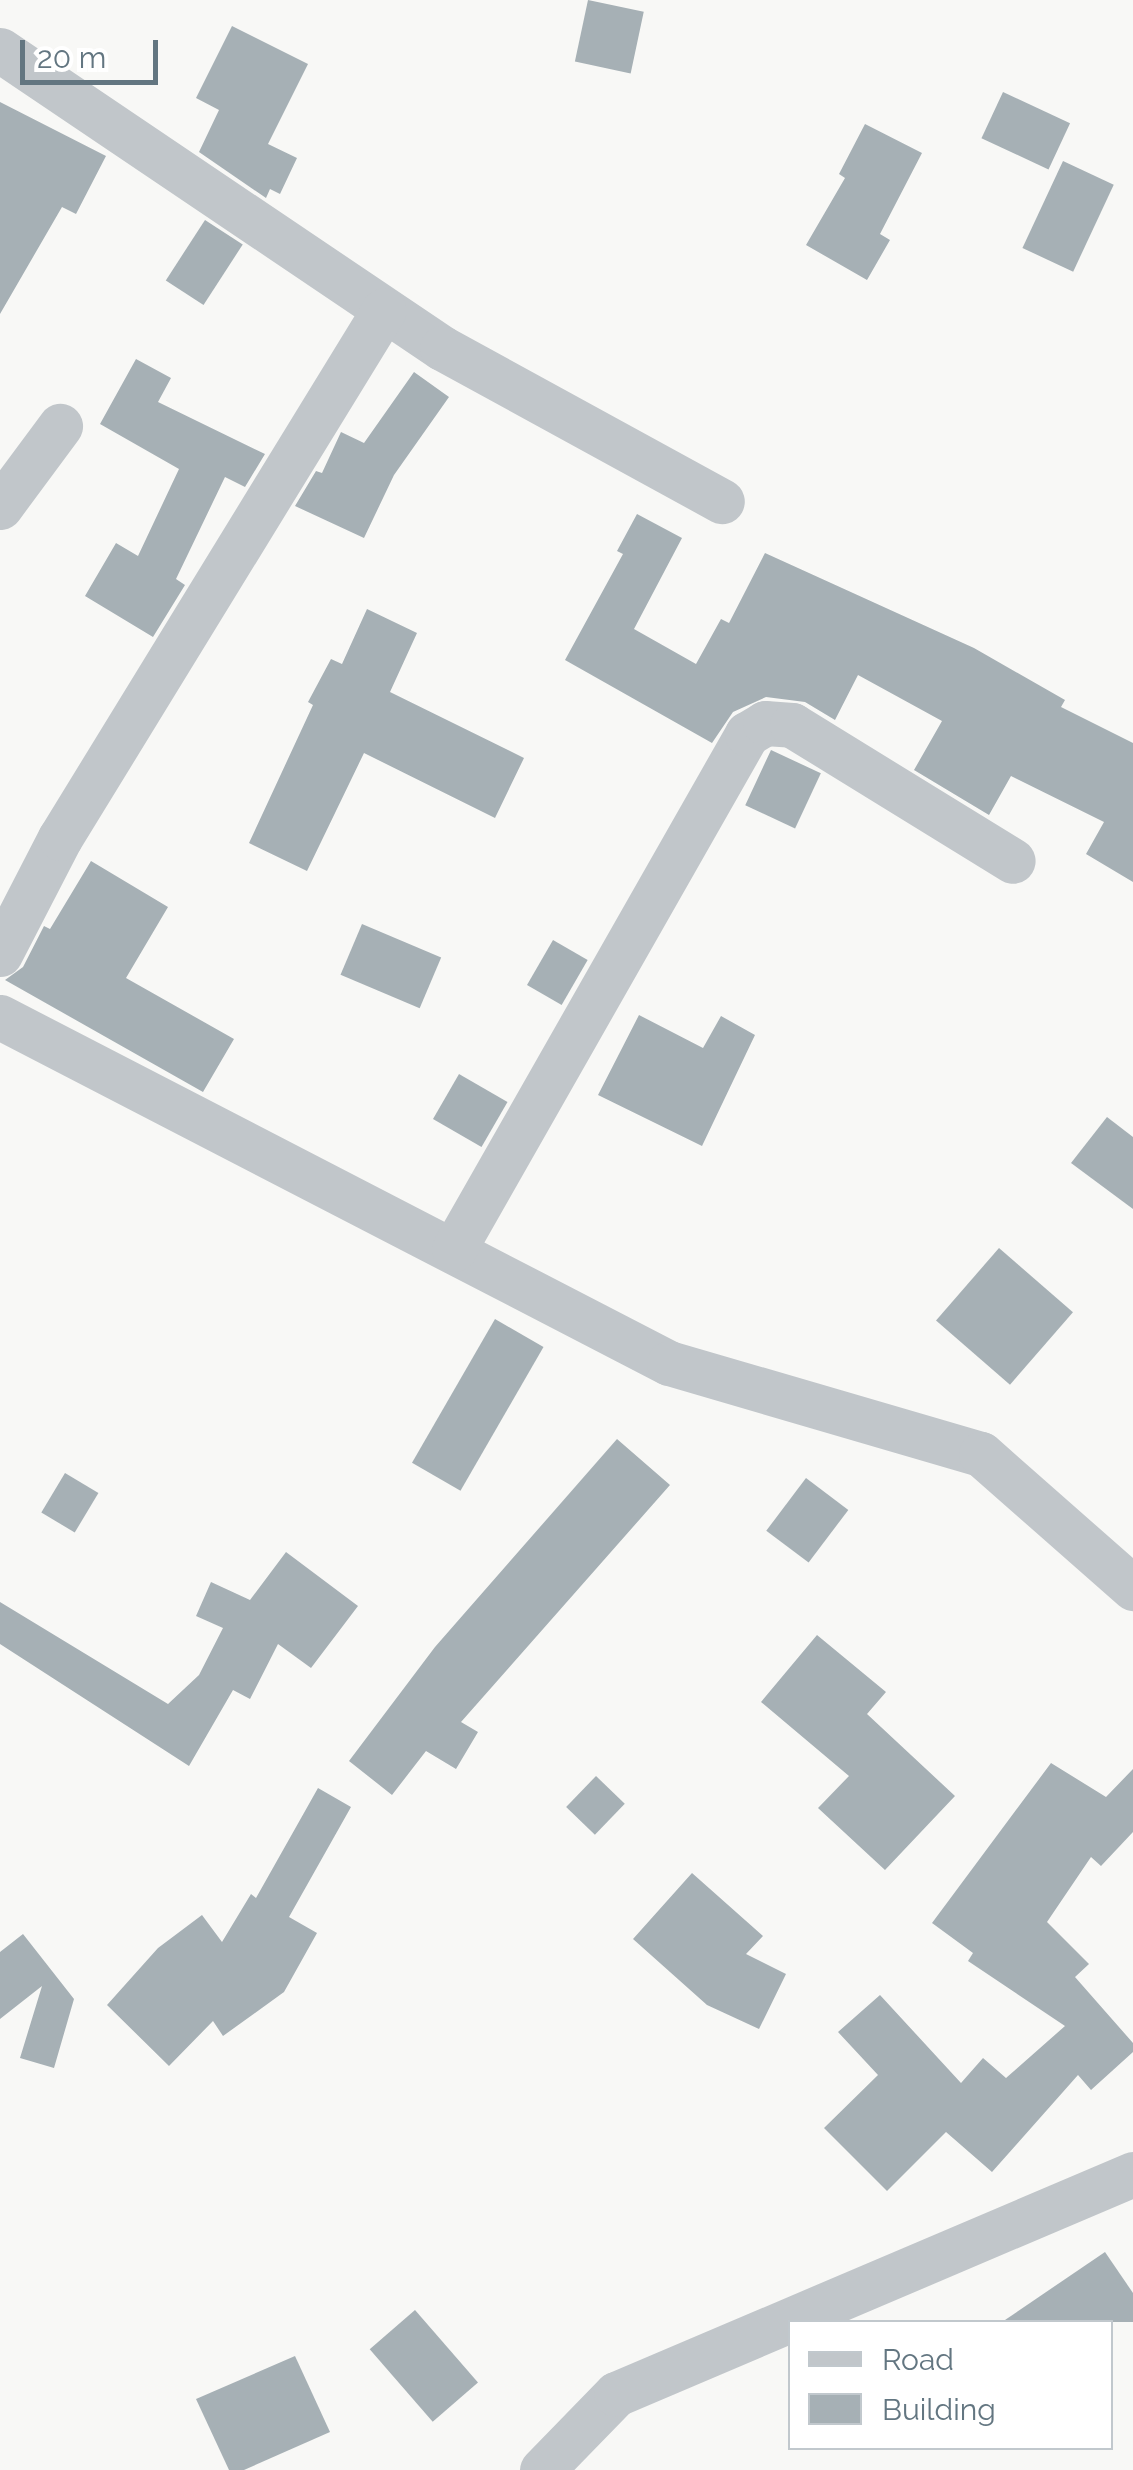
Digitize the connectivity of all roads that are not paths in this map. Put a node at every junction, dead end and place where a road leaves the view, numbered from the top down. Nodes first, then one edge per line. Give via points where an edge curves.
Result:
1 (0, 50) edge
2 (384, 310) junction
3 (60, 426) dead end
4 (722, 501) dead end
5 (0, 507) edge
6 (1013, 861) dead end
7 (0, 954) edge
8 (0, 1017) edge
9 (454, 1248) junction
10 (1133, 1588) edge
11 (1133, 2174) edge
12 (790, 2320) edge
13 (788, 2321) edge
14 (542, 2470) edge

1 - 2 street
2 - 4 street
2 - 7 street via 60,838
3 - 5 street
6 - 9 street via 792,725 765,723 747,734
8 - 9 street
9 - 10 street via 669,1363 981,1454
11 - 12 street
13 - 14 street via 616,2394

